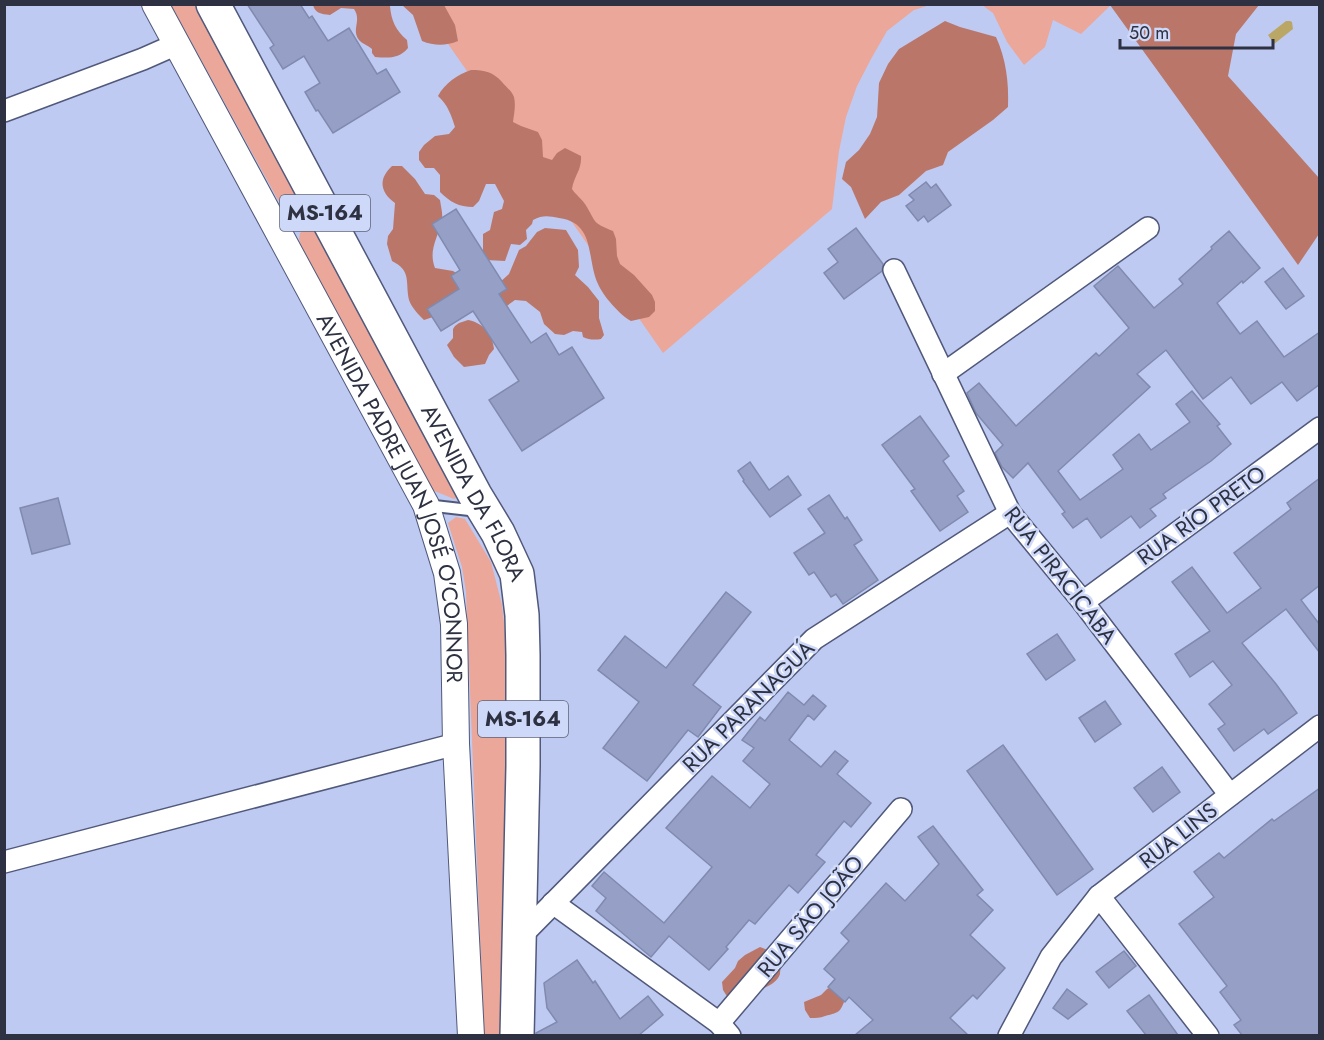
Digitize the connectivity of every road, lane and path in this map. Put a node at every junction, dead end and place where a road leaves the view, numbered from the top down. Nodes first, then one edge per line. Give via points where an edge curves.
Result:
1 (155, 4) edge
2 (213, 4) edge
3 (177, 44) junction
4 (4, 111) edge
5 (320, 203) junction
6 (277, 228) junction
7 (1148, 228) dead end
8 (894, 270) dead end
9 (943, 374) junction
10 (1320, 428) edge
11 (426, 505) junction
12 (485, 511) junction
13 (1010, 513) junction
14 (1083, 602) junction
15 (1320, 726) edge
16 (456, 744) junction
17 (1230, 795) junction
18 (901, 809) dead end
19 (4, 862) edge
20 (1100, 896) junction
21 (553, 903) junction
22 (519, 938) junction
23 (724, 1029) edge
24 (471, 1035) edge
25 (517, 1035) edge
26 (1009, 1035) edge
27 (1208, 1035) edge

1 - 3 street, AVENIDA PADRE JUAN JOSÉ O'CONNOR
2 - 5 main road, AVENIDA DA FLORA / MS-164
3 - 4 street
3 - 6 street, AVENIDA PADRE JUAN JOSÉ O'CONNOR
5 - 6 lane
5 - 12 main road, AVENIDA DA FLORA / MS-164
6 - 11 street, AVENIDA PADRE JUAN JOSÉ O'CONNOR
7 - 9 street
8 - 9 street, RUA PIRACICABA
9 - 13 street, RUA PIRACICABA
10 - 14 street, RUA RÍO PRETO
11 - 12 lane
11 - 16 street, AVENIDA PADRE JUAN JOSÉ O'CONNOR via 447,573 454,624
12 - 22 main road, AVENIDA DA FLORA / MS-164 via 517,574 522,615
13 - 14 street, RUA PIRACICABA
13 - 21 street, RUA PARANAGUÁ via 814,639
14 - 17 street, RUA PIRACICABA
15 - 17 street, RUA LINS
16 - 19 street
16 - 24 street, AVENIDA PADRE JUAN JOSÉ O'CONNOR
17 - 20 street, RUA LINS
18 - 23 street, RUA SÃO JOÃO
20 - 26 street, RUA LINS via 1051,957
20 - 27 street
21 - 22 street, RUA PARANAGUÁ
21 - 23 street
22 - 25 main road, AVENIDA DA FLORA / MS-164

